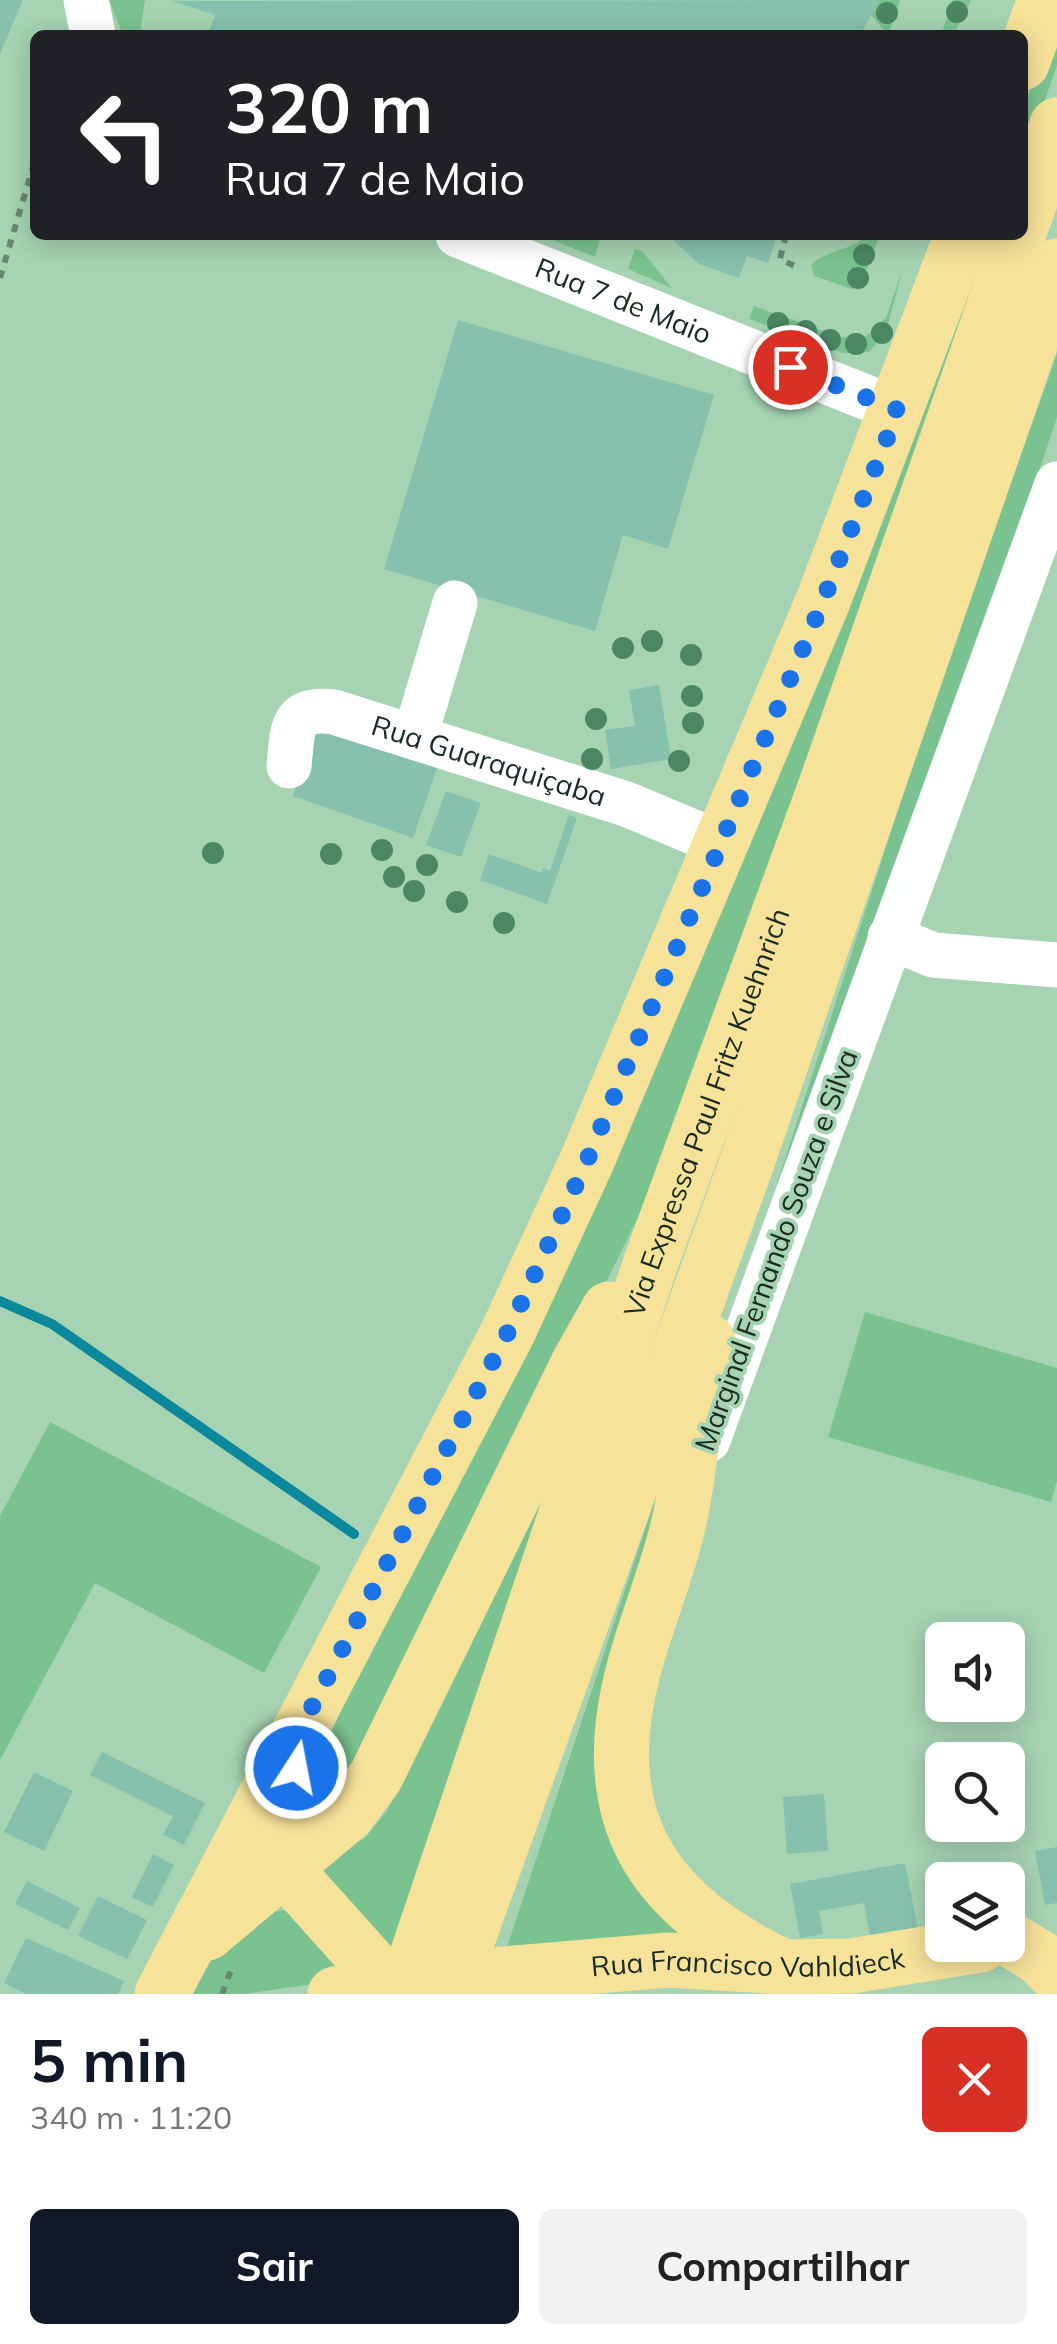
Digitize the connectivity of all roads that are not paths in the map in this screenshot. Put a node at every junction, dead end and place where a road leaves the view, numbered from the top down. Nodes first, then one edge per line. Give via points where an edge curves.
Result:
1 (86, 0) edge
2 (1045, 0) edge
3 (92, 30) edge
4 (1028, 47) edge
5 (1057, 125) edge
6 (1028, 207) edge
7 (471, 240) edge
8 (960, 240) edge
9 (1016, 240) edge
10 (1057, 266) edge
11 (898, 410) junction
12 (1057, 484) edge
13 (455, 603) dead end
14 (416, 736) junction
15 (289, 766) dead end
16 (722, 844) junction
17 (890, 937) junction
18 (1057, 965) edge
19 (747, 1162) junction
20 (652, 1262) junction
21 (678, 1522) junction
22 (300, 1730) junction
23 (474, 1857) junction
24 (286, 1869) junction
25 (1057, 1932) edge
26 (1025, 1937) edge
27 (1025, 1949) edge
28 (925, 1956) edge
29 (784, 1967) junction
30 (173, 1974) edge
31 (1057, 1975) edge
32 (376, 1991) edge
33 (448, 1994) edge

1 - 3 street
2 - 4 main road
5 - 6 main road
7 - 11 street, Rua 7 de Maio
8 - 11 main road
9 - 20 main road, Via Expressa Paul Fritz Kuehnrich
10 - 19 main road, Via Expressa Paul Fritz Kuehnrich
11 - 16 main road
12 - 17 street, Marginal Fernando Souza e Silva
13 - 14 street
14 - 15 street, Rua Guaraquiçaba via 316,709 293,727
14 - 16 street, Rua Guaraquiçaba via 639,808
16 - 22 main road via 507,1334
17 - 18 street via 934,955
17 - 21 street, Marginal Fernando Souza e Silva
19 - 21 main road via 702,1367
19 - 23 main road, Via Expressa Paul Fritz Kuehnrich
20 - 23 main road, Via Expressa Paul Fritz Kuehnrich
20 - 24 main road via 611,1306 579,1362 376,1776 346,1815
21 - 29 main road, Marginal Fernando Souza e Silva via 633,1671 625,1794 636,1840 682,1902 747,1950
22 - 24 main road
22 - 30 main road
23 - 32 main road, Via Expressa Paul Fritz Kuehnrich
23 - 33 main road, Via Expressa Paul Fritz Kuehnrich
24 - 30 main road
24 - 32 main road
25 - 26 main road
27 - 31 main road
28 - 29 main road, Rua Francisco Vahldieck
29 - 32 main road, Rua Francisco Vahldieck via 668,1960

